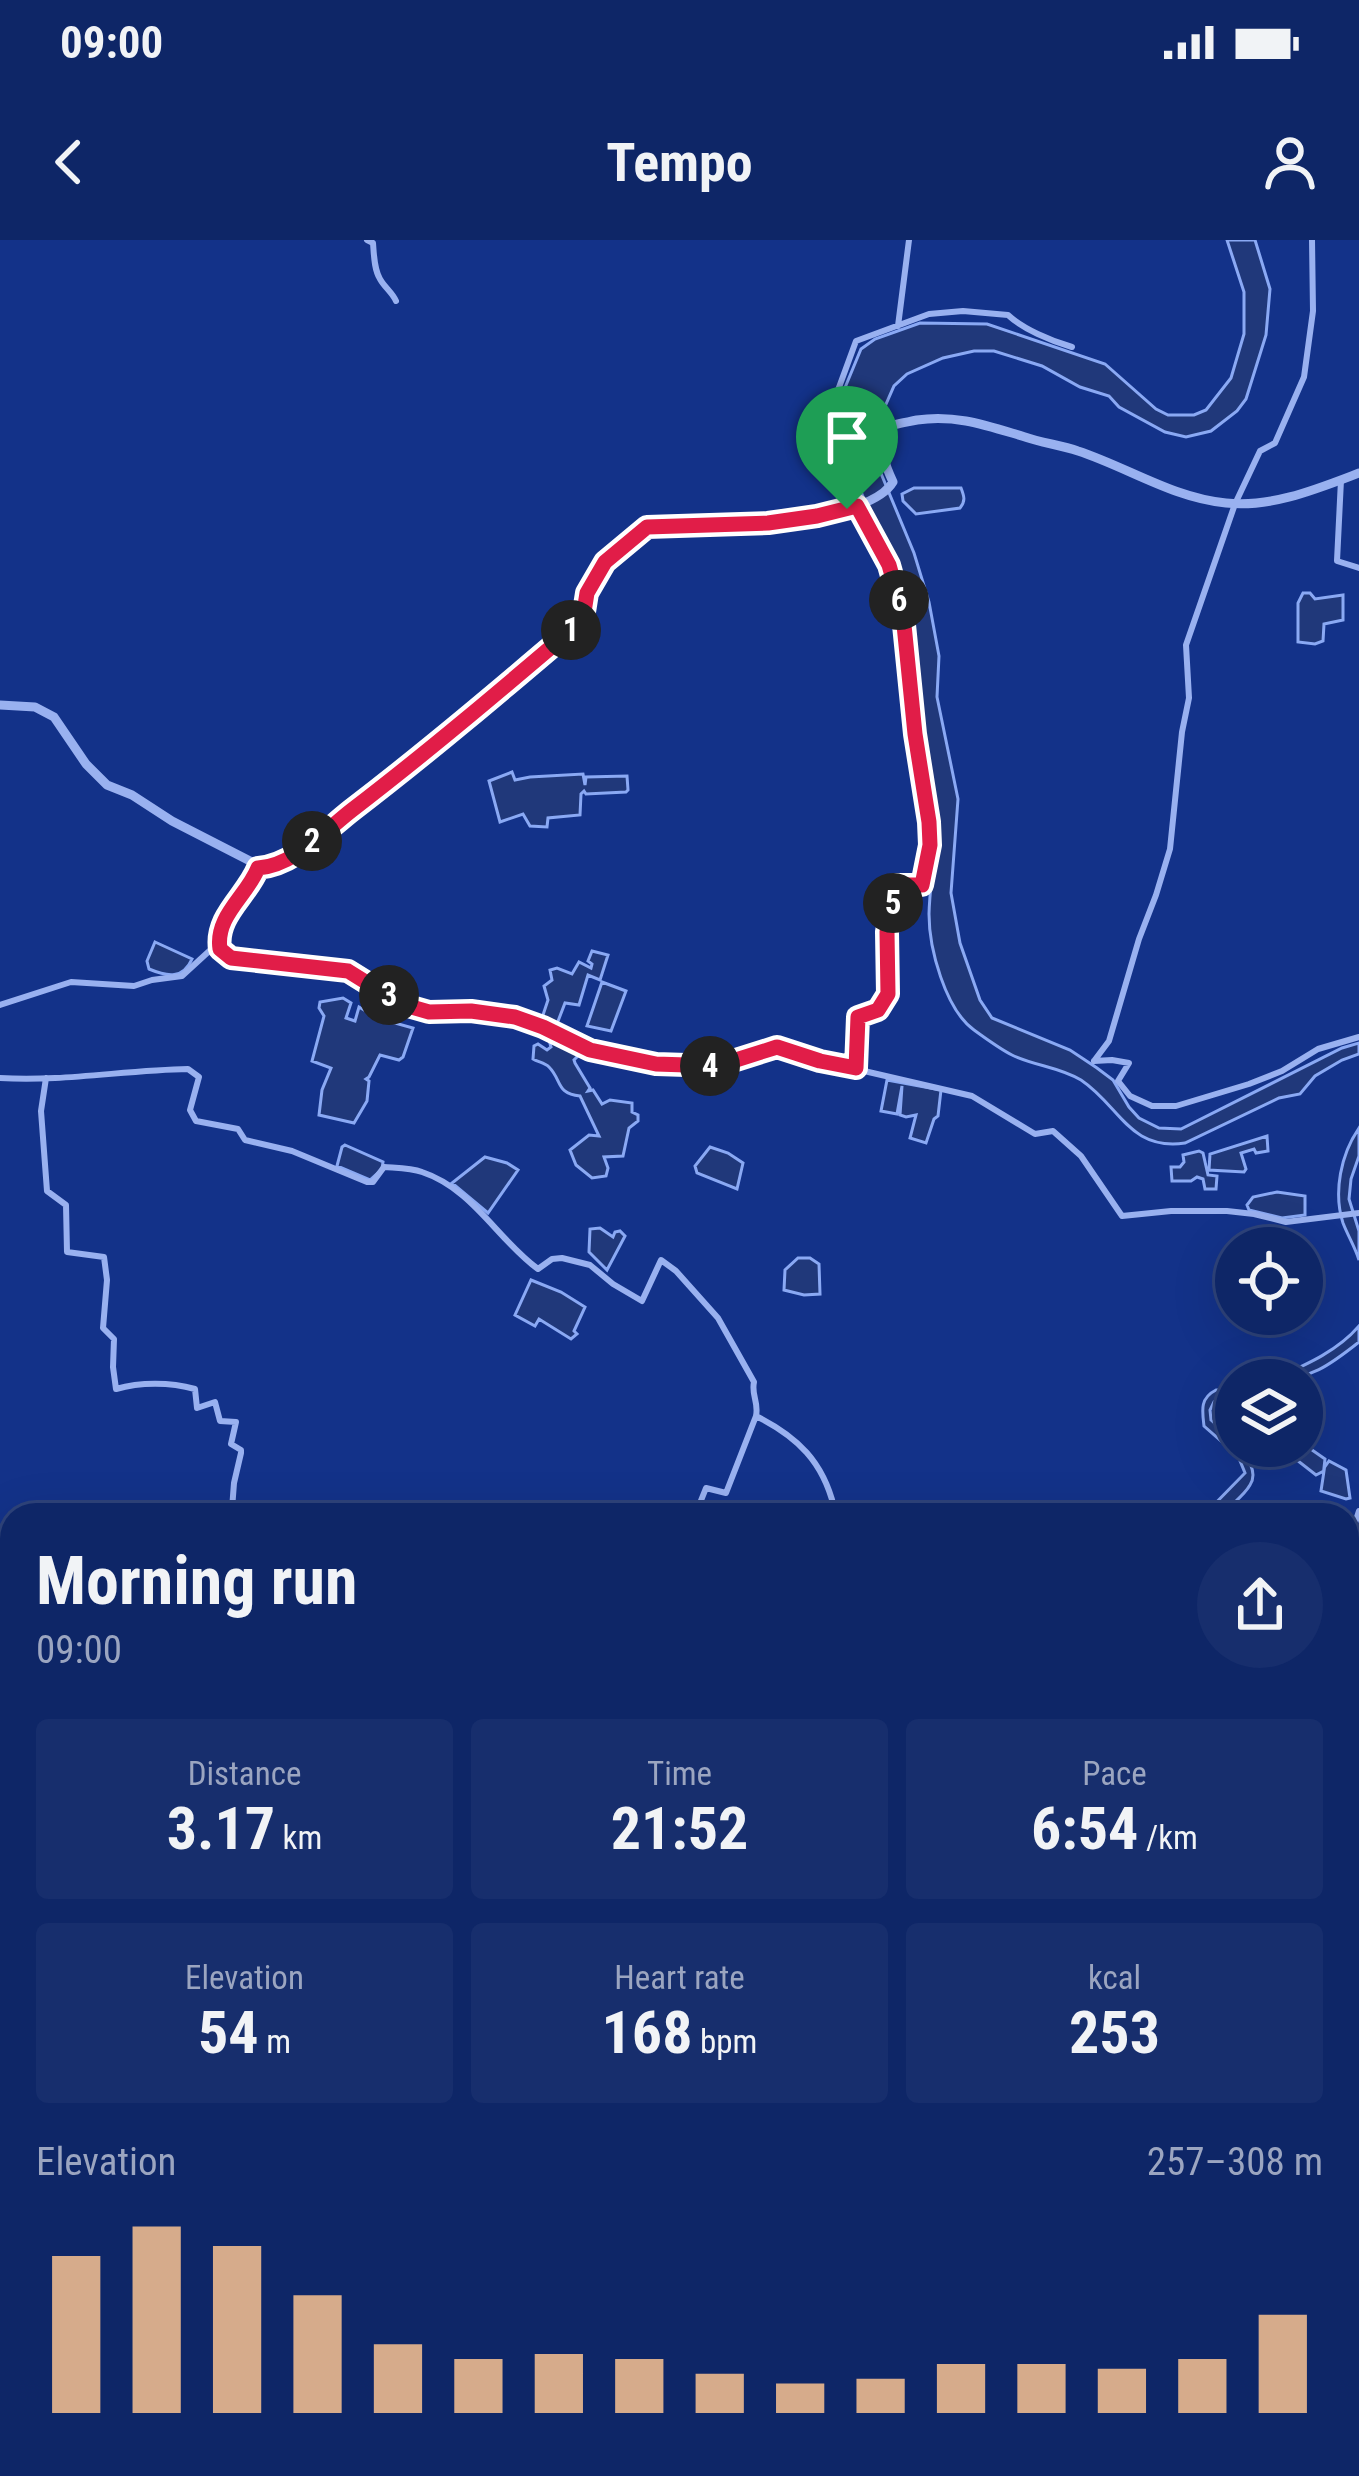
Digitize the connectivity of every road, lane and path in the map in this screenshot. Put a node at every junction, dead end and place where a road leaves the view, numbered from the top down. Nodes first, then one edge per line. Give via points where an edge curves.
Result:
1 (367, 240) edge
2 (909, 240) edge
3 (1312, 240) edge
4 (396, 302) dead end
5 (898, 326) junction
6 (1072, 347) dead end
7 (1359, 473) edge
8 (1341, 479) junction
9 (1235, 504) junction
10 (859, 506) junction
11 (1359, 568) edge
12 (0, 704) edge
13 (258, 868) junction
14 (218, 943) junction
15 (0, 1004) edge
16 (1359, 1037) edge
17 (856, 1068) junction
18 (0, 1078) edge
19 (46, 1078) junction
20 (1357, 1213) edge
21 (756, 1416) junction
22 (232, 1503) edge
23 (700, 1503) edge
24 (833, 1503) edge

1 - 4 street
2 - 5 street
3 - 9 street via 1304,377 1275,443 1259,452
5 - 6 street via 929,314 987,313
5 - 10 street via 856,341 831,413 833,446
7 - 8 street
8 - 9 street via 1257,505
8 - 11 street via 1337,561
9 - 10 street via 1177,492 985,423 933,418 883,431 893,482
9 - 16 street via 1186,645 1189,698 1170,849 1109,1041 1094,1060 1129,1064 1118,1081 1130,1096 1177,1106
10 - 13 street via 768,523 647,527 605,562 576,626 309,844
10 - 17 street via 903,615 930,845 922,885 896,885 888,994 878,1010 858,1017
12 - 13 street via 54,717 107,785
13 - 14 street
14 - 15 street via 182,976 134,986 71,982
14 - 17 street via 231,958 348,971 401,1004 515,1017 590,1050 656,1064 717,1066 777,1047
17 - 20 street via 972,1096 1035,1134 1053,1131 1122,1216 1227,1211 1286,1222
18 - 19 street
19 - 21 street via 188,1069 199,1077 190,1110 196,1121 367,1182 384,1167 421,1171 455,1189 538,1269 562,1258 590,1265 642,1300 661,1260 718,1318 754,1382
19 - 22 street via 47,1192 66,1205 67,1252 104,1257 103,1328 114,1339 116,1389 195,1389 197,1408 215,1402 220,1421 236,1422 231,1444 241,1454
21 - 23 street via 726,1493 706,1488
21 - 24 street via 822,1470

